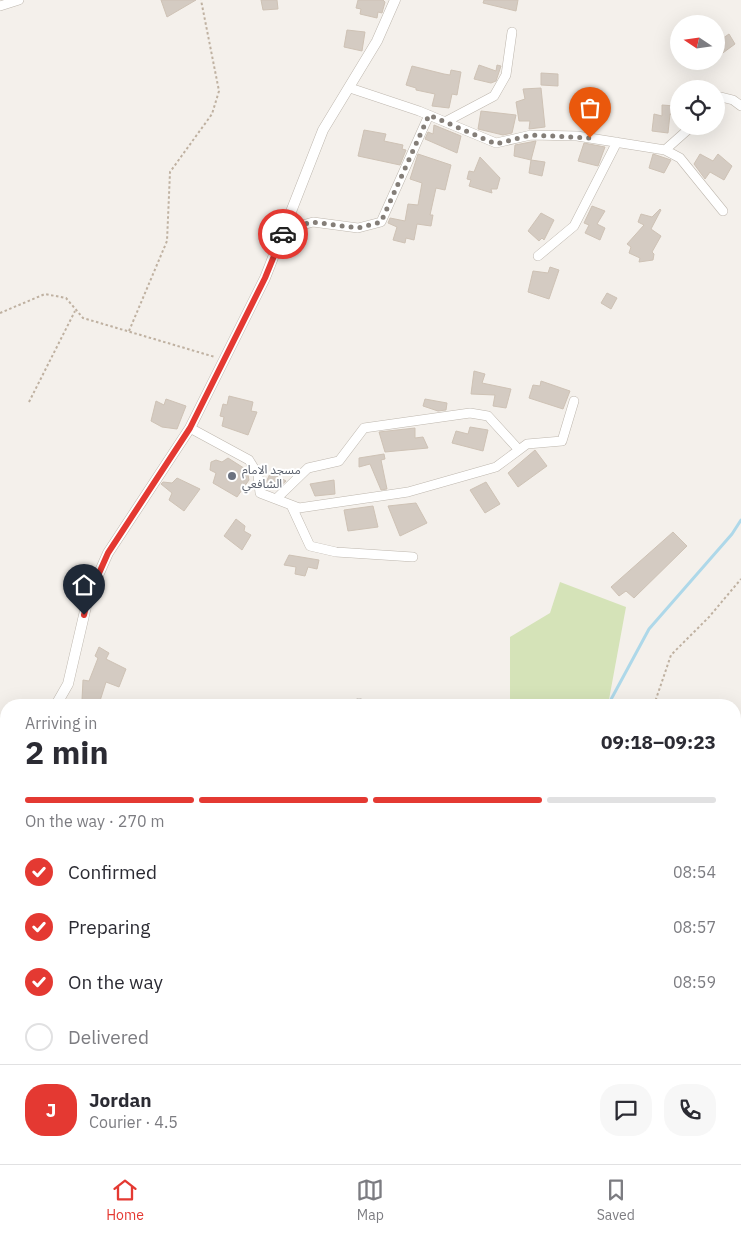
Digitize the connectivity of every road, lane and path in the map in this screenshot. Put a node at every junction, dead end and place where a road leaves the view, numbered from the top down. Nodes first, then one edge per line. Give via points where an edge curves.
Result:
1 (19, 0) edge
2 (201, 0) edge
3 (395, 0) edge
4 (0, 6) edge
5 (512, 32) dead end
6 (350, 88) junction
7 (725, 98) edge
8 (741, 106) edge
9 (429, 115) junction
10 (445, 122) junction
11 (682, 135) edge
12 (617, 142) junction
13 (665, 150) junction
14 (723, 211) dead end
15 (285, 230) junction
16 (538, 256) dead end
17 (76, 310) junction
18 (0, 313) edge
19 (129, 330) junction
20 (224, 360) junction
21 (574, 401) dead end
22 (29, 402) dead end
23 (190, 428) junction
24 (519, 450) junction
25 (276, 499) junction
26 (291, 505) junction
27 (413, 557) dead end
28 (741, 579) edge
29 (59, 699) edge
30 (656, 699) edge

1 - 4 street
2 - 19 path via 219,91 212,114 170,172 167,241
3 - 6 street via 377,42
5 - 10 street via 506,75 494,96
6 - 9 street
6 - 15 street via 323,130
7 - 8 street
9 - 10 street
9 - 15 street via 381,222 358,228 312,222
10 - 12 street via 496,144 531,135 577,136
11 - 13 street
12 - 13 street
12 - 16 street via 574,226
13 - 14 street via 680,158
15 - 20 street
17 - 18 path via 66,298 45,294
17 - 19 path via 83,318
17 - 22 path
19 - 20 path
20 - 23 street
21 - 24 street via 562,440 527,444
23 - 25 street via 249,460 258,475 260,493
23 - 29 street via 108,553 88,598 68,684
24 - 25 street via 488,416 470,413 364,428 339,461 308,468
24 - 26 street via 496,468 408,492 299,508
25 - 26 street
26 - 27 street via 310,546 336,552
28 - 30 path via 671,654

